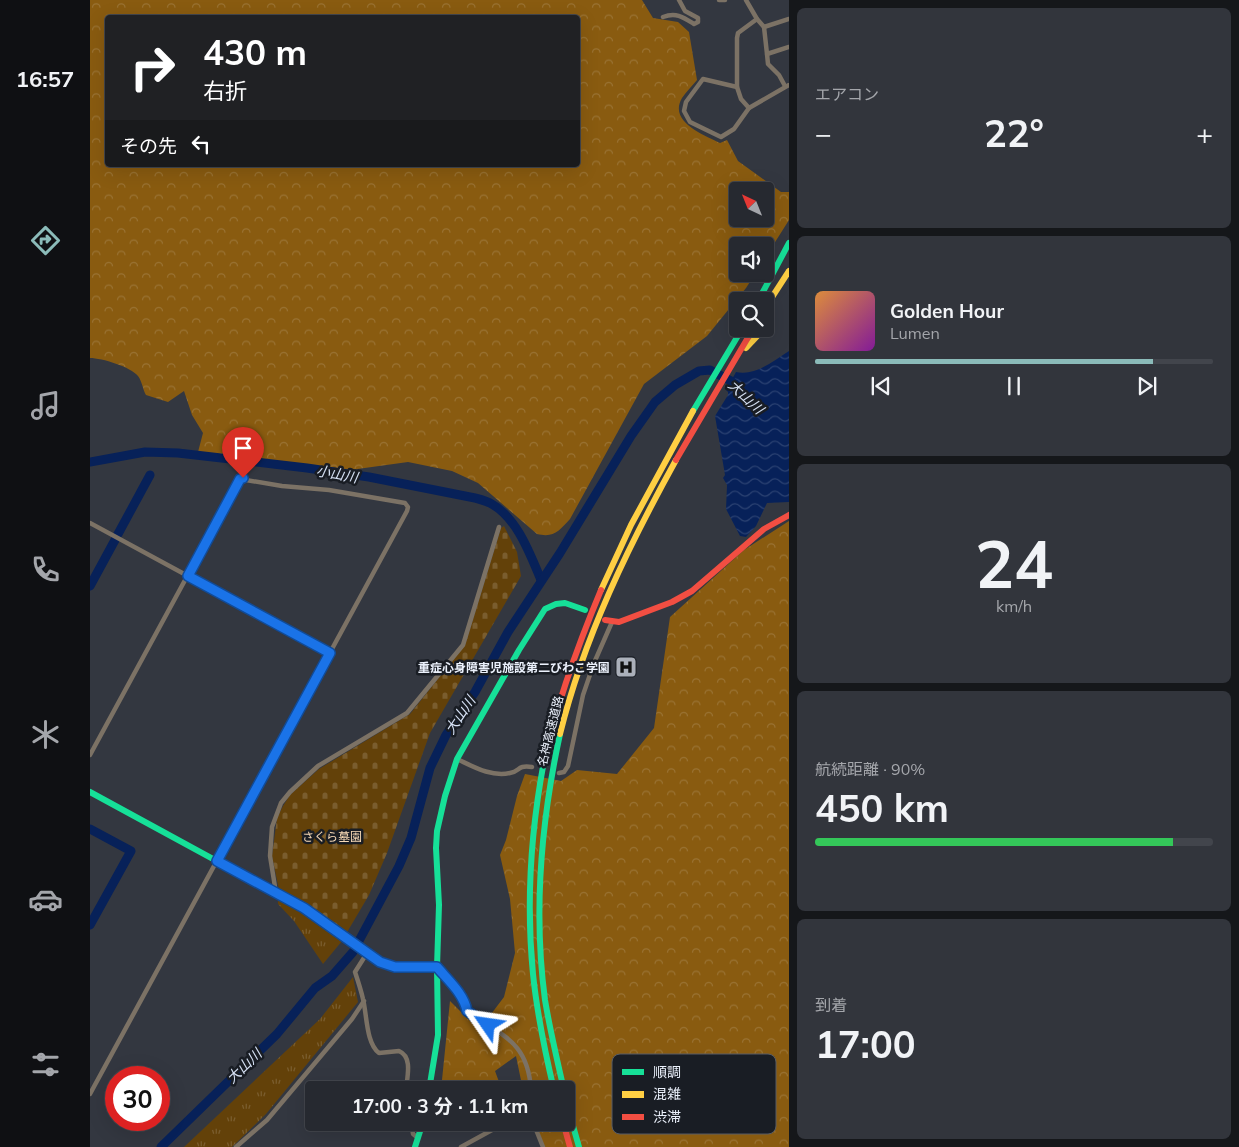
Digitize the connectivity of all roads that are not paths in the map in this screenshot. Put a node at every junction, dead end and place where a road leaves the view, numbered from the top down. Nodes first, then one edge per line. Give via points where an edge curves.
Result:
1 (679, 0) edge
2 (719, 0) edge
3 (725, 0) edge
4 (746, 0) edge
5 (663, 16) dead end
6 (757, 19) junction
7 (789, 19) edge
8 (764, 26) junction
9 (789, 47) edge
10 (767, 54) junction
11 (787, 86) edge
12 (737, 87) junction
13 (749, 108) junction
14 (789, 243) edge
15 (789, 254) edge
16 (789, 271) edge
17 (763, 292) edge
18 (764, 292) edge
19 (774, 294) edge
20 (737, 337) edge
21 (747, 337) edge
22 (757, 337) edge
23 (729, 368) junction
24 (789, 515) edge
25 (90, 523) edge
26 (498, 527) dead end
27 (188, 576) junction
28 (585, 610) dead end
29 (608, 621) joint
30 (330, 653) junction
31 (90, 755) edge
32 (457, 759) junction
33 (532, 767) dead end
34 (559, 773) dead end
35 (90, 792) edge
36 (217, 861) junction
37 (276, 893) junction
38 (366, 953) junction
39 (437, 967) junction
40 (364, 1001) junction
41 (407, 1081) edge
42 (430, 1081) edge
43 (530, 1081) edge
44 (552, 1081) edge
45 (562, 1081) edge
46 (90, 1094) edge
47 (413, 1131) edge
48 (420, 1131) edge
49 (490, 1131) edge
50 (536, 1131) edge
51 (566, 1131) edge
52 (574, 1131) edge
53 (418, 1138) junction
54 (236, 1147) edge
55 (415, 1147) edge
56 (461, 1147) edge
57 (542, 1147) edge
58 (570, 1147) edge
59 (579, 1147) edge

1 - 5 street via 685,10 698,18 698,22 694,24 672,14
2 - 3 street
4 - 6 street
6 - 8 street
6 - 12 street via 738,33
7 - 8 street
8 - 10 street
9 - 10 street
10 - 11 street via 768,64
11 - 13 street
12 - 13 street
12 - 13 street via 703,79 686,102 684,111 690,122 721,137 734,128
14 - 17 main road
15 - 18 main road
16 - 19 main road
20 - 44 main road, 名神高速道路 via 642,504 602,587 574,655 550,736 535,816 530,886 533,972
21 - 23 main road, 名神高速道路
22 - 23 main road
23 - 45 main road, 名神高速道路 via 650,508 610,591 570,695 557,748 545,817 540,932 547,1008
24 - 29 main road via 764,529 686,595 619,622
25 - 27 street
26 - 37 street via 463,645 407,714 318,766 281,803 272,827 270,856
27 - 30 street
27 - 30 street via 240,479 405,503 407,510
27 - 31 street
28 - 32 main road via 566,602 545,609
29 - 34 street via 583,695 568,766
30 - 36 street
32 - 33 street via 494,773 509,773 522,766
32 - 39 main road via 437,831
35 - 36 main road
36 - 37 main road
36 - 46 street
37 - 38 main road via 304,908
38 - 39 main road via 395,967
38 - 40 street via 355,972
39 - 42 main road via 438,1035
39 - 43 street via 466,1003 467,1011 500,1033 522,1055 528,1065
40 - 41 street via 373,1048 383,1054 402,1051 408,1060
40 - 54 street via 267,1120
47 - 53 street
48 - 53 main road
49 - 56 street
50 - 57 street
51 - 58 main road
52 - 59 main road
53 - 55 main road

